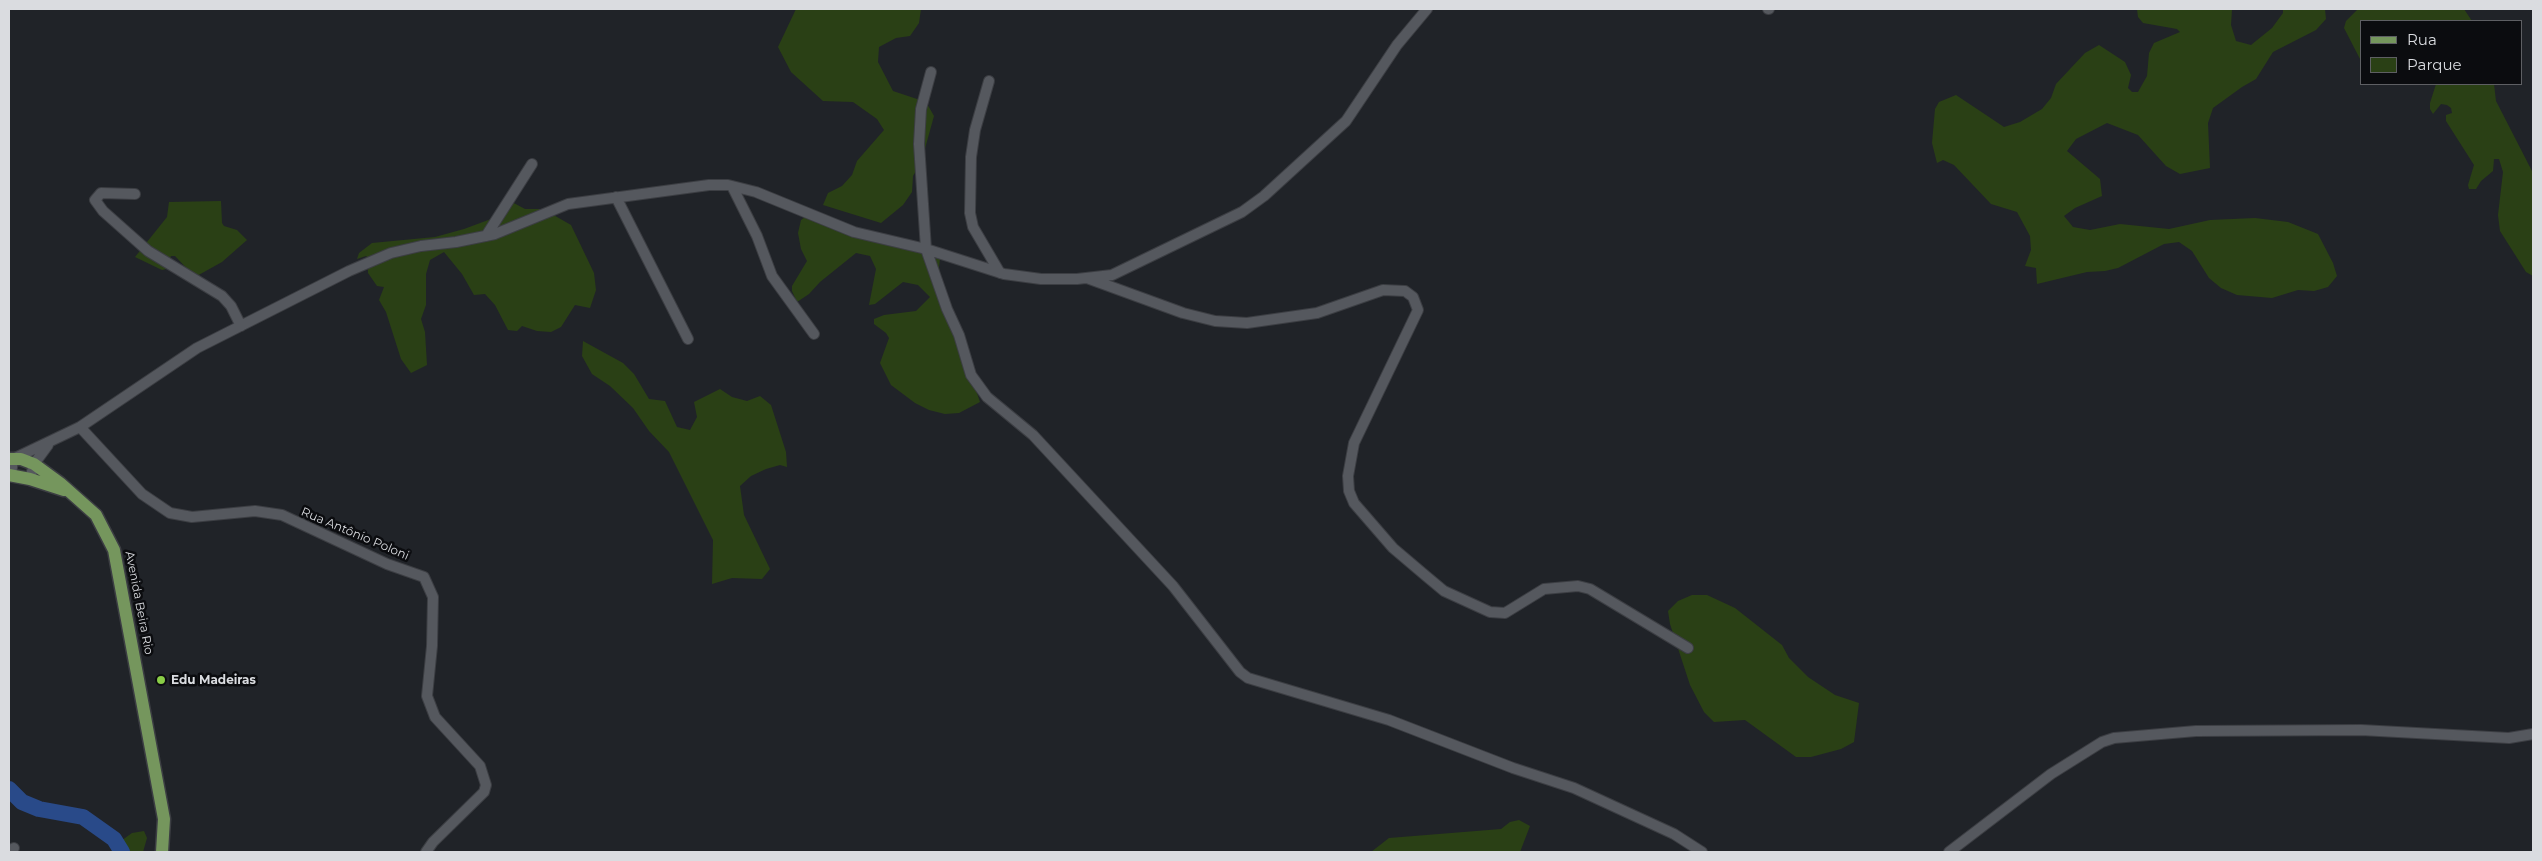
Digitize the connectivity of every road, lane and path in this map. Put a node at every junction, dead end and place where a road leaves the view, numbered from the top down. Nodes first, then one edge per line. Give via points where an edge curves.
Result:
1 (1427, 9) edge
2 (931, 72) dead end
3 (989, 81) dead end
4 (532, 164) dead end
5 (732, 186) junction
6 (135, 194) dead end
7 (616, 197) junction
8 (486, 236) junction
9 (926, 249) junction
10 (1000, 273) junction
11 (1086, 278) junction
12 (241, 326) junction
13 (814, 334) dead end
14 (688, 339) dead end
15 (80, 427) junction
16 (52, 441) junction
17 (11, 459) edge
18 (34, 464) junction
19 (10, 475) edge
20 (30, 478) junction
21 (71, 493) junction
22 (1688, 648) dead end
23 (2533, 734) edge
24 (162, 852) edge
25 (426, 852) edge
26 (1702, 852) edge
27 (1949, 852) edge

1 - 11 street via 1397,45 1346,121 1264,196 1226,221 1112,275
2 - 9 street via 921,109 920,144
3 - 10 street via 974,130 970,212 973,227
4 - 8 street
5 - 7 street via 709,185
5 - 9 street via 756,192 854,232
5 - 13 street via 757,236 772,276
6 - 12 street via 101,193 95,200 148,250 222,296
7 - 8 street via 568,204
7 - 14 street
8 - 12 street via 391,253
9 - 10 street
9 - 26 street via 971,375 980,389 1033,435 1174,586 1240,672 1248,678 1389,720 1574,788 1674,834
10 - 11 street via 1041,279
11 - 22 street via 1183,313 1216,321 1248,323 1317,313 1383,290 1405,291 1413,298 1418,310 1354,443 1348,476 1354,502 1393,548 1444,591 1482,608 1498,614 1544,589 1578,586
12 - 15 street via 197,348
15 - 16 street
15 - 25 street, Rua Antônio Poloni via 142,494 170,513 192,517 255,510 282,515 387,564 424,577 432,597 427,696 435,717 480,766 486,786 484,792
16 - 17 street
16 - 18 street
17 - 18 main road, Avenida Beira Rio
17 - 19 street
18 - 20 street
18 - 21 main road, Avenida Beira Rio
19 - 20 main road, Avenida Beira Rio
20 - 21 main road, Avenida Beira Rio
21 - 24 main road, Avenida Beira Rio via 96,515 108,535 119,567 164,819
23 - 27 street via 2509,738 2361,730 2196,730 2114,738 2051,774

